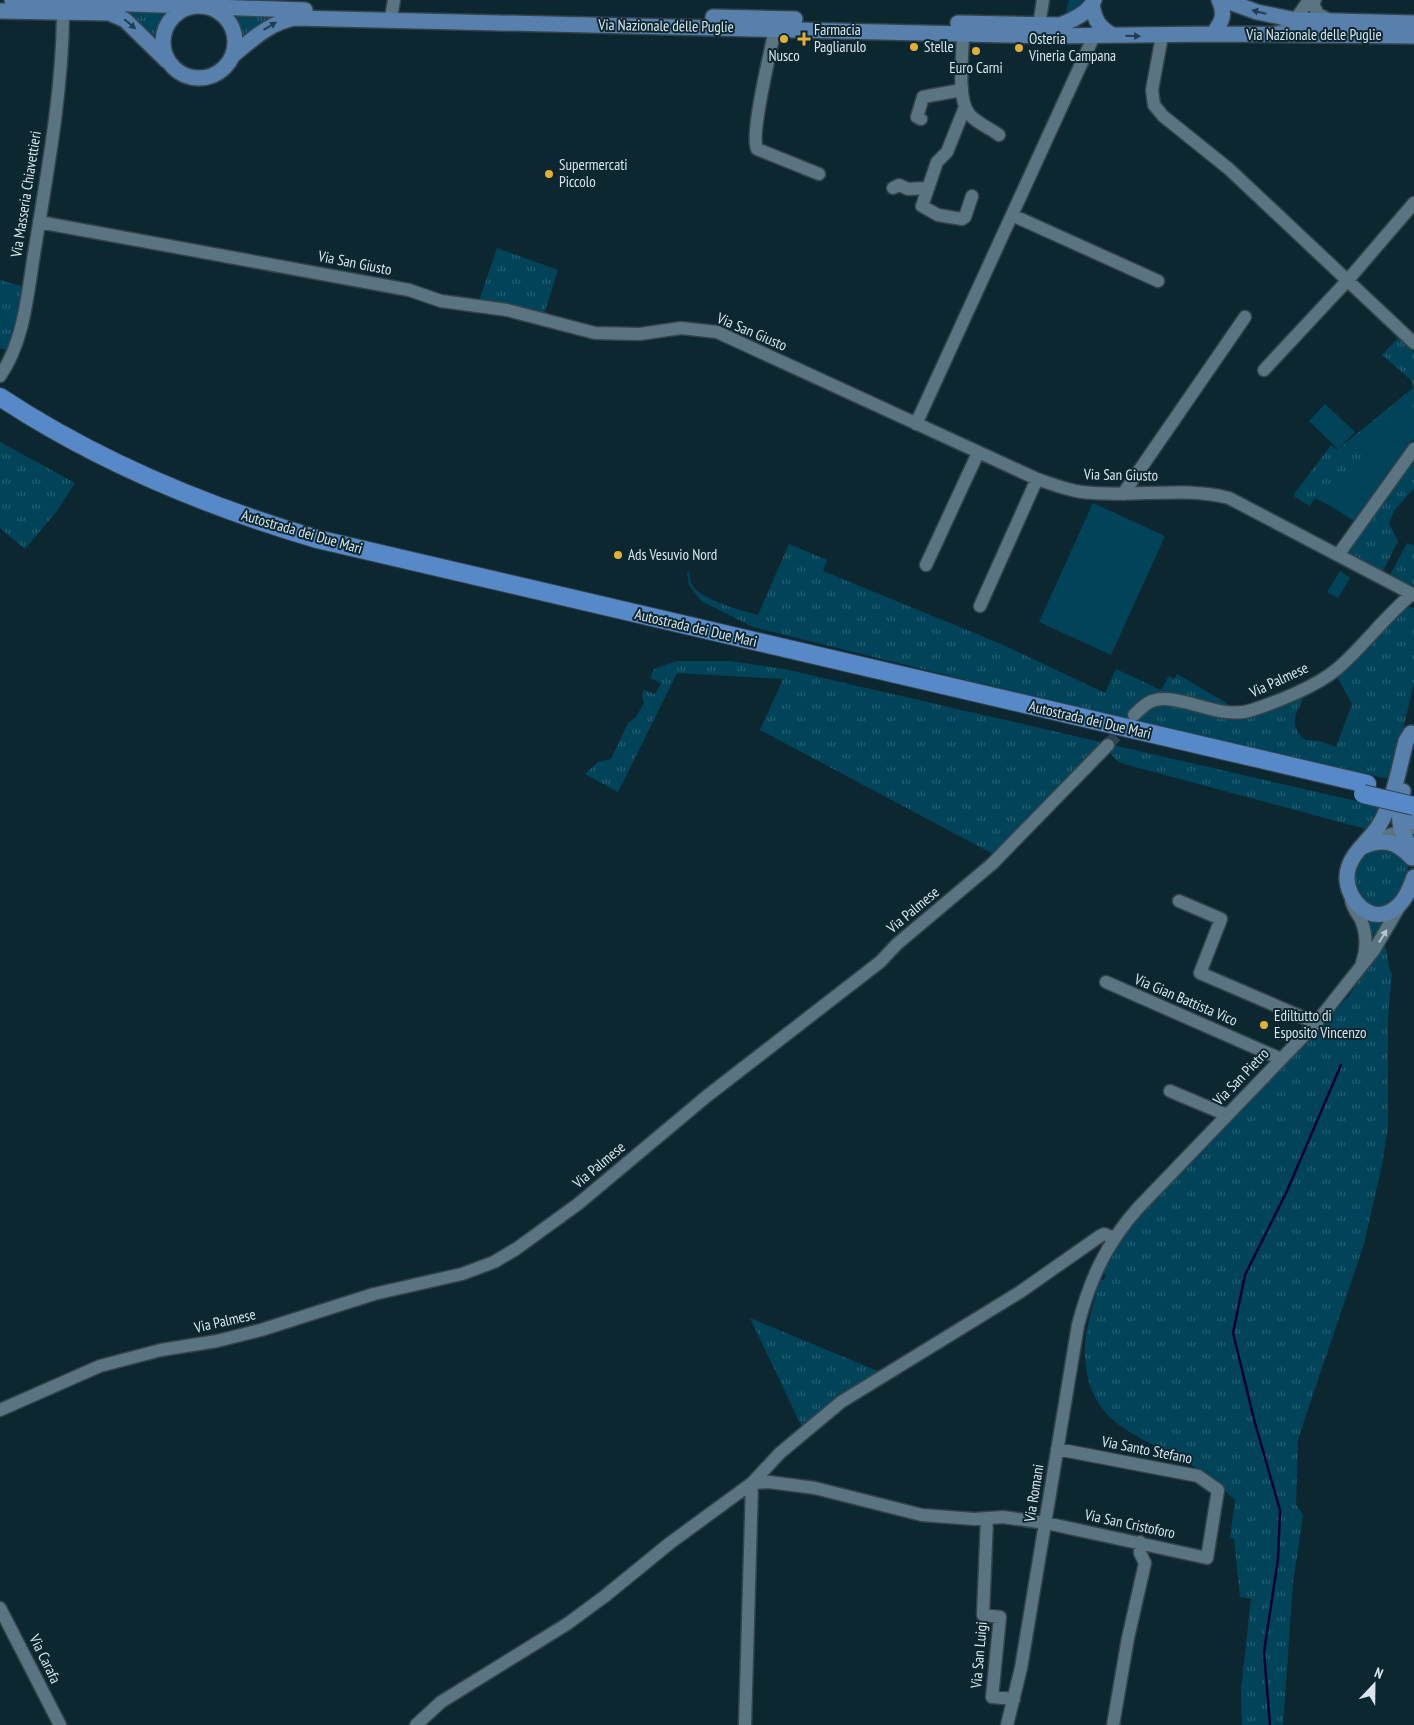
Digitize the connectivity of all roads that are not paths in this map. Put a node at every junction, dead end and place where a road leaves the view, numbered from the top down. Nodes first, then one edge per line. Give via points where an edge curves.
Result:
1 (12, 0) edge
2 (1044, 0) edge
3 (1220, 0) edge
4 (1224, 0) edge
5 (1309, 0) edge
6 (1315, 0) edge
7 (1093, 3) edge
8 (188, 4) edge
9 (393, 6) edge
10 (211, 7) junction
11 (0, 11) edge
12 (61, 13) junction
13 (1296, 20) junction
14 (1332, 21) junction
15 (1414, 23) edge
16 (1040, 25) junction
17 (775, 29) junction
18 (964, 34) junction
19 (1214, 34) junction
20 (1112, 35) junction
21 (1256, 35) junction
22 (1094, 36) junction
23 (1162, 36) junction
24 (1414, 36) edge
25 (232, 56) junction
26 (175, 69) junction
27 (962, 88) junction
28 (965, 106) junction
29 (921, 119) dead end
30 (999, 136) dead end
31 (819, 174) dead end
32 (893, 188) dead end
33 (928, 188) junction
34 (972, 196) dead end
35 (1414, 203) edge
36 (1012, 215) junction
37 (39, 222) junction
38 (1158, 281) dead end
39 (1347, 281) junction
40 (1245, 317) dead end
41 (1414, 343) edge
42 (1264, 370) dead end
43 (0, 376) edge
44 (0, 397) edge
45 (0, 410) edge
46 (916, 424) junction
47 (1414, 449) edge
48 (978, 453) junction
49 (1038, 479) junction
50 (1123, 494) junction
51 (1338, 555) junction
52 (926, 565) dead end
53 (1413, 594) edge
54 (980, 606) dead end
55 (1134, 715) tunnel mouth
56 (1413, 727) edge
57 (1108, 745) tunnel mouth
58 (1365, 789) junction
59 (1414, 795) edge
60 (1406, 808) edge
61 (1414, 822) edge
62 (1408, 829) edge
63 (1377, 841) junction
64 (1360, 848) junction
65 (1414, 854) edge
66 (1414, 861) edge
67 (1414, 877) edge
68 (1351, 898) junction
69 (1179, 901) dead end
70 (1401, 904) junction
71 (1361, 966) junction
72 (1106, 982) dead end
73 (1316, 1023) junction
74 (1282, 1059) junction
75 (1170, 1090) dead end
76 (1227, 1115) junction
77 (1114, 1238) junction
78 (1098, 1267) joint
79 (0, 1410) edge
80 (1057, 1449) junction
81 (752, 1483) junction
82 (981, 1519) junction
83 (1046, 1523) junction
84 (1140, 1542) junction
85 (1207, 1558) joint
86 (0, 1608) edge
87 (1014, 1699) junction
88 (60, 1725) edge
89 (416, 1725) edge
90 (746, 1725) edge
91 (1007, 1725) edge
92 (1113, 1725) edge

1 - 8 main road, Via Nazionale delle Puglie
2 - 16 street
3 - 19 main road via 1223,18
13 -> 4 main road, Via Nazionale delle Puglie via 1257,12
5 - 13 street
6 - 14 street via 1313,4 1318,14
7 - 16 main road, Via Nazionale delle Puglie via 1075,19 1060,25
7 - 20 main road, Via Nazionale delle Puglie via 1095,20
8 - 10 main road, Via Nazionale delle Puglie
8 - 26 main road via 171,19 163,40 168,60
9 - 10 main road, Via Nazionale delle Puglie
9 - 16 main road, Via Nazionale delle Puglie
10 - 25 main road via 230,22 235,45
11 - 12 main road, Via Nazionale delle Puglie
12 -> 26 main road, Via Nazionale delle Puglie via 119,16
12 - 37 street, Via Masseria Chiavettieri via 64,17 63,53
13 - 14 main road, Via Nazionale delle Puglie
13 - 21 street via 1283,32
14 - 15 main road, Via Nazionale delle Puglie
17 - 18 main road, Via Nazionale delle Puglie
25 -> 17 main road, Via Nazionale delle Puglie via 264,29 279,21 295,18
17 - 31 street via 756,129 756,146
18 - 22 main road, Via Nazionale delle Puglie
18 - 27 street
19 - 21 main road, Via Nazionale delle Puglie
19 - 23 main road, Via Nazionale delle Puglie
20 - 22 main road, Via Nazionale delle Puglie
20 -> 23 main road, Via Nazionale delle Puglie
21 - 24 main road, Via Nazionale delle Puglie
22 - 36 street
23 - 39 street via 1152,90 1154,105 1163,116 1229,169
25 - 26 main road, Via Nazionale delle Puglie via 226,66 207,77 196,78
27 - 28 street
27 - 29 street via 923,97 917,113
28 - 30 street via 976,122
28 - 33 street via 949,149 937,162
32 - 33 street via 899,185 908,189
33 - 34 street via 922,206 938,215 964,218
35 - 39 street
36 - 38 street
36 - 46 street
37 - 43 street, Via Masseria Chiavettieri via 19,330 10,360
37 - 46 street, Via San Giusto via 409,290 442,301 507,310 595,333 640,334 680,328 717,332
39 - 41 street
39 - 42 street
40 - 50 street
44 - 58 highway, Autostrada dei Due Mari via 50,428 127,468 233,512 317,539
45 - 58 highway, Autostrada dei Due Mari via 83,458 164,496 229,522 314,549
46 - 48 street, Via San Giusto
47 - 51 street
48 - 49 street, Via San Giusto
48 - 52 street
49 - 50 street, Via San Giusto via 1081,492
49 - 54 street
50 - 51 street, Via San Giusto via 1185,492 1229,498
51 - 53 street, Via San Giusto
53 - 55 street, Via Palmese via 1336,670 1261,707 1243,713 1223,714 1166,698 1149,703
56 - 60 main road
56 - 64 main road via 1386,810 1376,830
57 - 79 street, Via Palmese via 992,864 880,962 707,1096 578,1204 516,1249 494,1262 462,1274 374,1294 261,1330 100,1366
58 - 59 highway, Autostrada dei Due Mari
58 - 60 highway, Autostrada dei Due Mari, bridge
60 - 61 main road via 1404,816
60 - 62 main road via 1398,818
62 - 63 street
62 - 65 main road
63 - 64 main road
63 - 66 main road via 1400,848
64 - 68 main road via 1347,874
67 - 70 main road
68 - 70 main road via 1366,912 1377,914
68 - 71 street via 1364,926 1366,948
69 - 73 street via 1221,919 1200,972
71 -> 70 street, Via San Pietro
71 - 73 street, Via San Pietro
72 - 74 street, Via Gian Battista Vico
73 - 74 street, Via San Pietro
74 - 76 street, Via San Pietro
75 - 76 street
76 - 77 street, Via San Pietro via 1153,1191
77 - 78 street, Via San Pietro
77 - 81 street via 1104,1234 1100,1236 1020,1292 841,1402 780,1453
78 - 80 street, Via Romani via 1087,1291 1078,1325
80 - 83 street, Via Romani
80 - 85 street, Via Santo Stefano via 1198,1476 1218,1490
81 - 82 street, Via San Cristoforo via 816,1488 922,1516
81 - 89 street via 567,1624 441,1702
81 - 90 street
82 - 83 street, Via San Cristoforo via 1003,1517
82 - 87 street, Via San Luigi via 983,1615 1000,1617 992,1697
83 - 84 street, Via San Cristoforo
83 - 87 street, Via Romani
84 - 85 street, Via San Cristoforo
84 - 92 street via 1140,1553 1145,1563
86 - 88 street, Via Carafa
87 - 91 street, Via Romani

